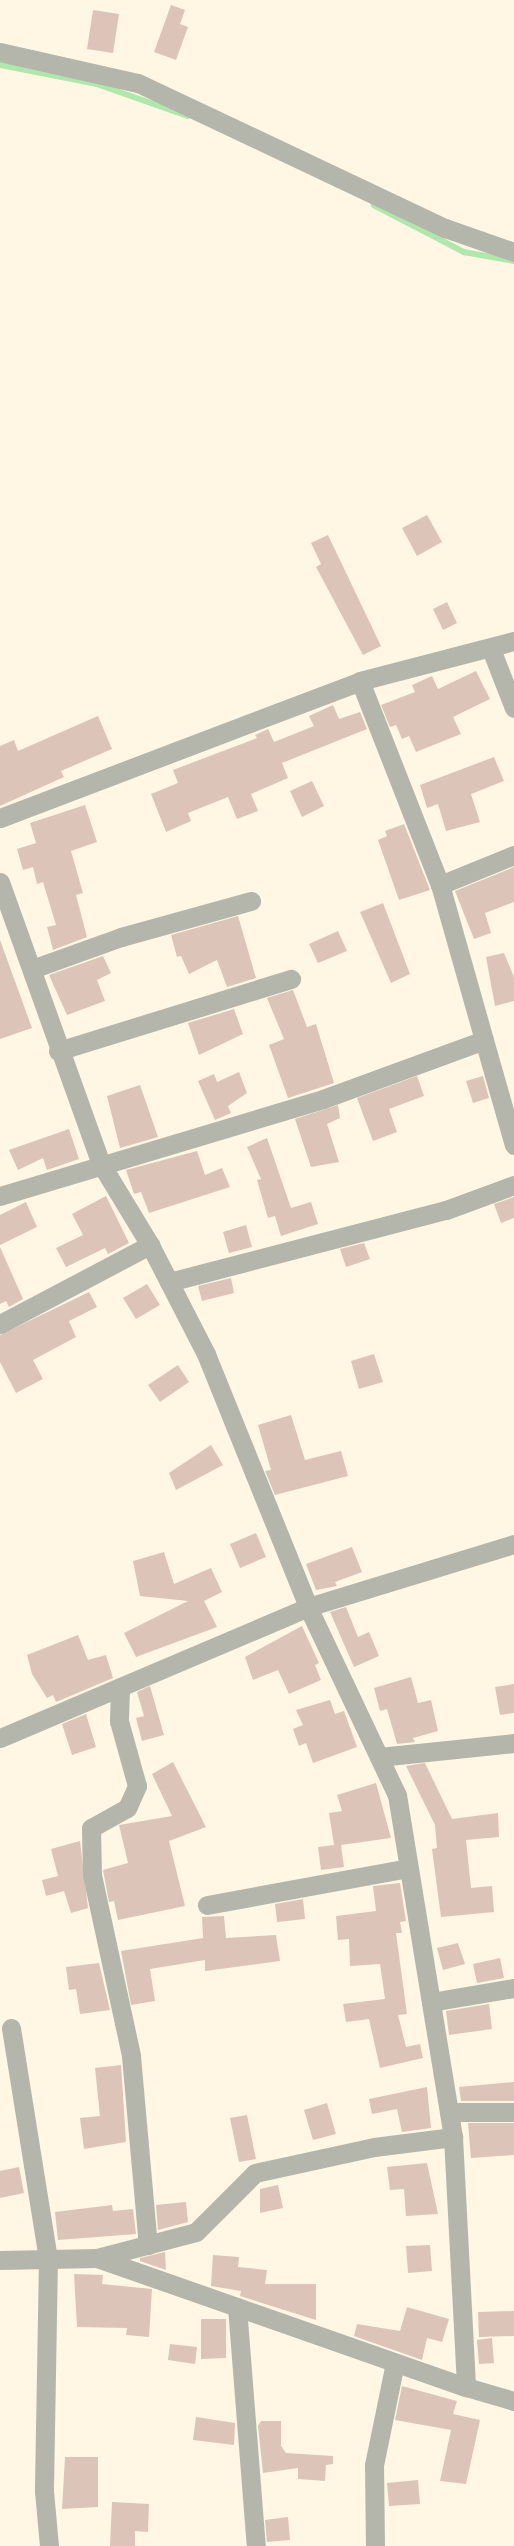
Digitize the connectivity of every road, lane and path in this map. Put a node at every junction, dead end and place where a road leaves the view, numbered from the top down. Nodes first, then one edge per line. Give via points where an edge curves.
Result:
1 (0, 52) edge
2 (514, 252) edge
3 (514, 641) edge
4 (491, 649) junction
5 (360, 681) junction
6 (514, 708) edge
7 (0, 818) edge
8 (514, 855) edge
9 (0, 882) edge
10 (440, 885) junction
11 (251, 901) dead end
12 (32, 969) junction
13 (291, 979) dead end
14 (484, 1040) junction
15 (58, 1051) junction
16 (514, 1145) edge
17 (101, 1164) junction
18 (514, 1185) edge
19 (0, 1196) edge
20 (150, 1245) junction
21 (169, 1282) junction
22 (0, 1324) edge
23 (514, 1544) edge
24 (308, 1608) junction
25 (120, 1690) junction
26 (0, 1738) edge
27 (514, 1742) edge
28 (379, 1757) junction
29 (409, 1868) junction
30 (207, 1905) dead end
31 (514, 1988) edge
32 (431, 2002) junction
33 (11, 2028) dead end
34 (449, 2112) junction
35 (514, 2112) edge
36 (453, 2137) junction
37 (148, 2245) junction
38 (48, 2258) junction
39 (97, 2258) junction
40 (0, 2260) edge
41 (237, 2307) junction
42 (395, 2363) junction
43 (466, 2387) junction
44 (514, 2400) edge
45 (49, 2546) edge
46 (256, 2546) edge
47 (375, 2546) edge

1 - 2 street via 138,82 445,228
3 - 4 street
4 - 5 street
4 - 6 street
5 - 7 street
5 - 10 street
8 - 10 street
9 - 12 street
10 - 14 street
11 - 12 street via 121,937
12 - 15 street
13 - 15 street
14 - 16 street
14 - 17 street via 323,1099
15 - 17 street
17 - 19 street
17 - 20 street
18 - 21 street via 446,1210
20 - 21 street
20 - 22 street
21 - 24 street via 206,1354
23 - 24 street
24 - 25 street
24 - 28 street
25 - 26 street
25 - 37 street via 119,1721 137,1786 127,1808 91,1828 92,1874 131,2056
27 - 28 street
28 - 29 street via 397,1795
29 - 30 street
29 - 32 street
31 - 32 street
32 - 34 street
33 - 38 street
34 - 35 street
34 - 36 street
36 - 37 street via 255,2173 196,2232
36 - 43 street
37 - 39 street
38 - 39 street
38 - 40 street
38 - 45 street via 44,2491
39 - 41 street
41 - 42 street
41 - 46 street
42 - 43 street
42 - 47 street via 374,2465
43 - 44 street

